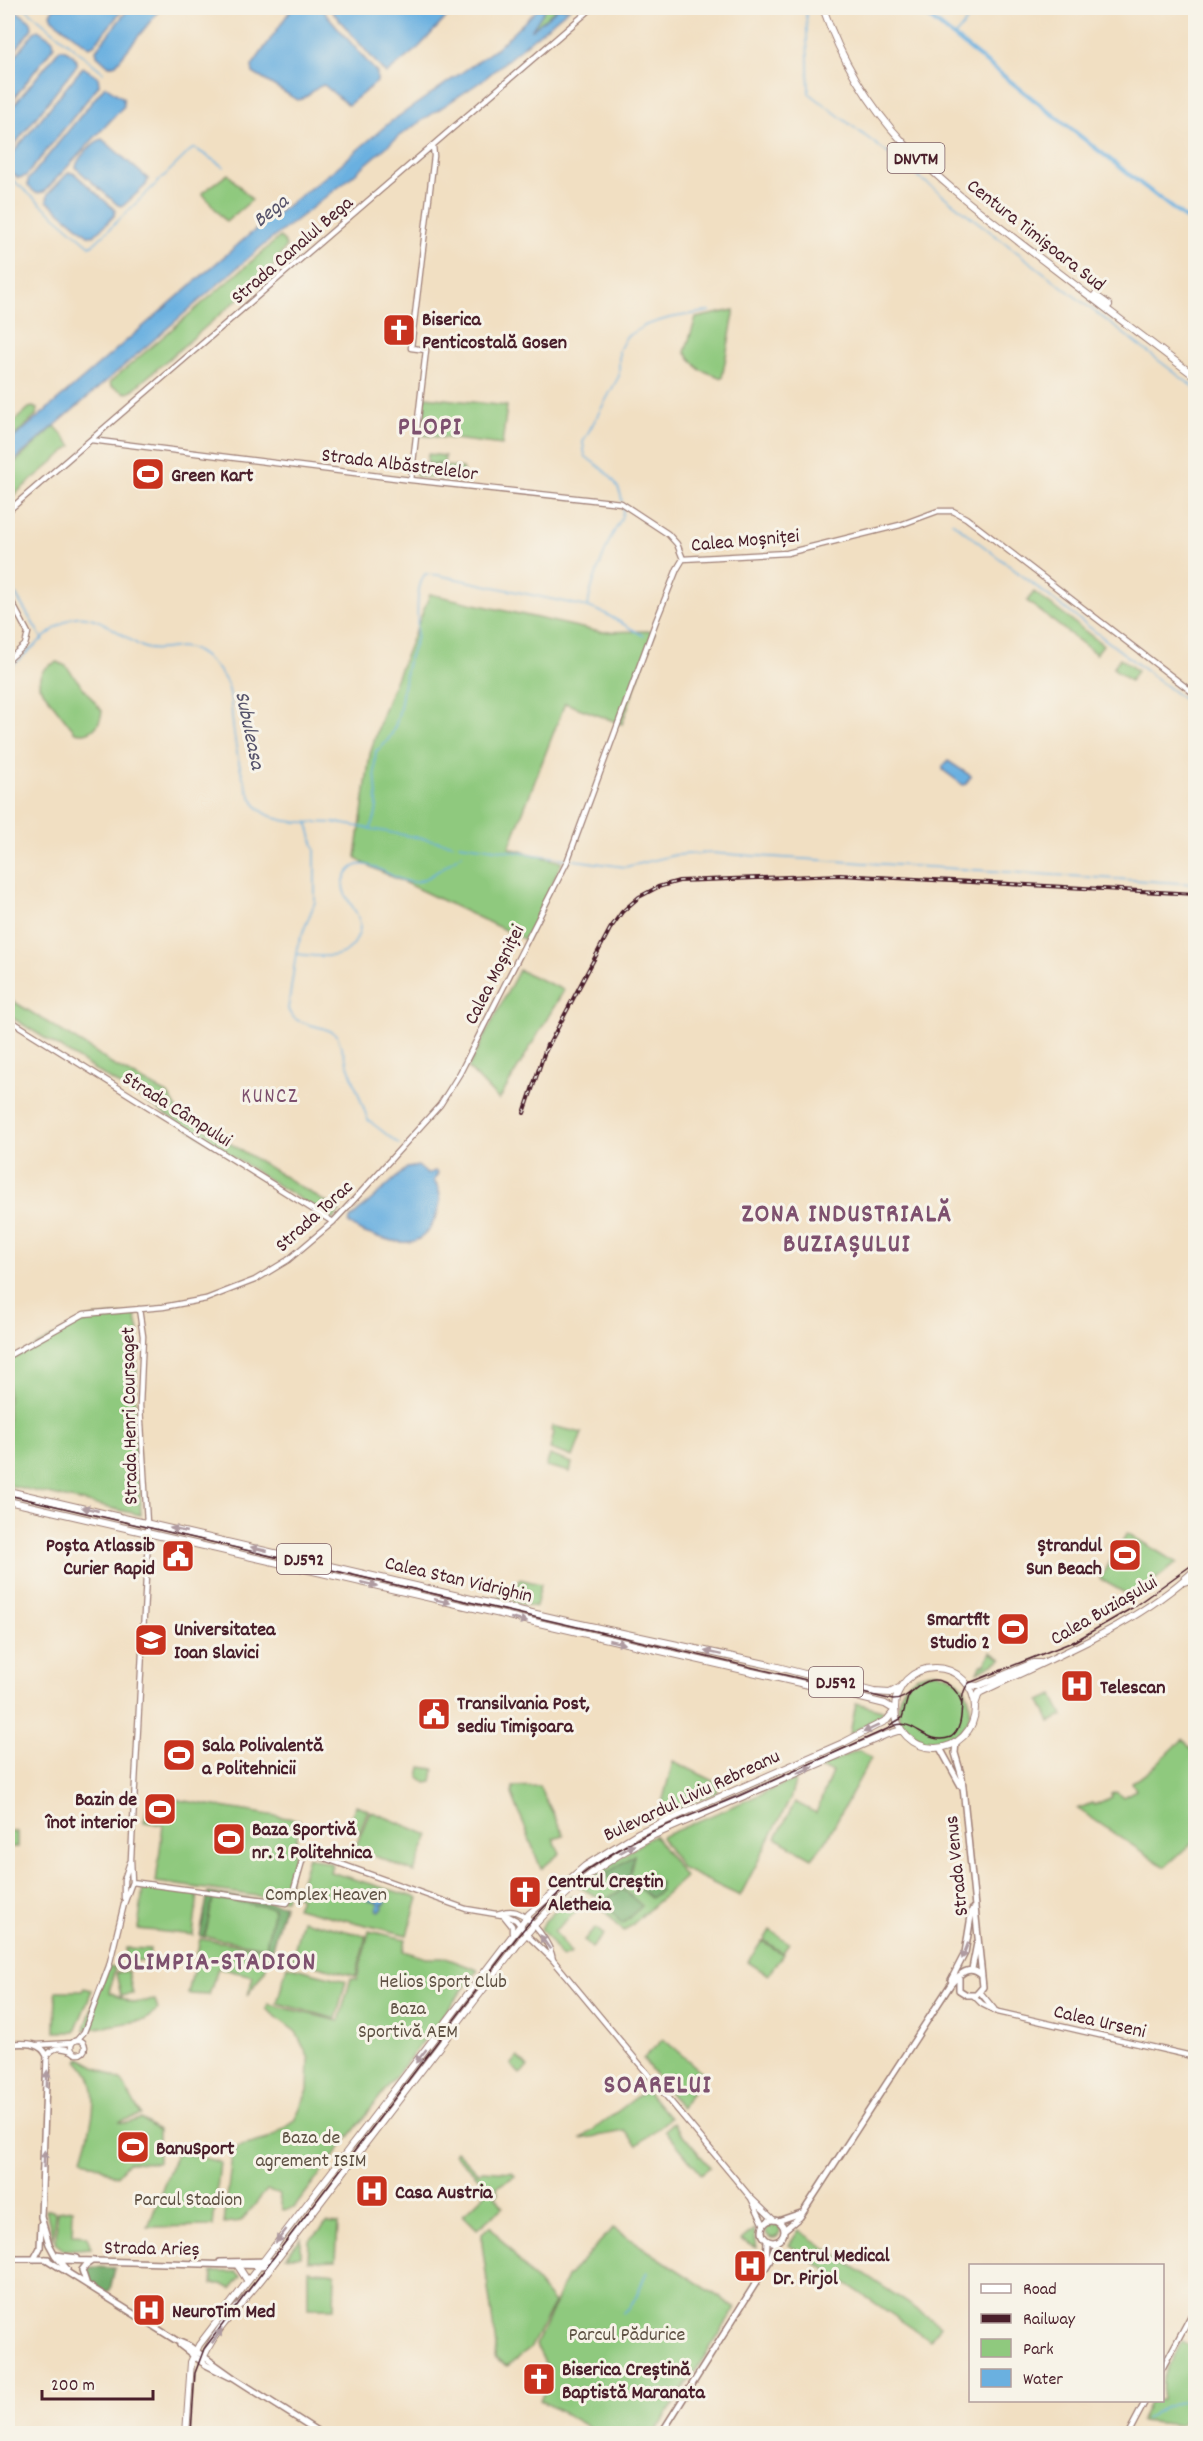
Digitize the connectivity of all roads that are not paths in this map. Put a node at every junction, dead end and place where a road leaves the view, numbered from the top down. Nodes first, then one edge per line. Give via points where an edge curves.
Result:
1 (592, 8) edge
2 (823, 8) edge
3 (433, 146) junction
4 (1054, 269) junction
5 (1109, 305) dead end
6 (1196, 376) edge
7 (92, 440) junction
8 (411, 480) junction
9 (8, 511) edge
10 (683, 559) junction
11 (8, 595) edge
12 (8, 660) edge
13 (1196, 695) edge
14 (8, 1019) edge
15 (460, 1073) joint
16 (333, 1222) junction
17 (139, 1309) junction
18 (8, 1356) edge
19 (8, 1491) edge
20 (8, 1501) edge
21 (147, 1522) junction
22 (148, 1533) junction
23 (1196, 1569) edge
24 (1196, 1578) edge
25 (1181, 1583) junction
26 (1041, 1663) junction
27 (968, 1684) junction
28 (901, 1687) junction
29 (975, 1705) junction
30 (895, 1710) junction
31 (902, 1731) junction
32 (956, 1742) junction
33 (940, 1748) junction
34 (962, 1787) junction
35 (131, 1859) junction
36 (124, 1880) junction
37 (132, 1882) junction
38 (973, 1902) junction
39 (124, 1904) junction
40 (497, 1914) junction
41 (504, 1916) junction
42 (525, 1917) junction
43 (519, 1925) junction
44 (533, 1925) junction
45 (512, 1933) junction
46 (526, 1934) junction
47 (977, 1943) junction
48 (553, 1960) junction
49 (972, 1969) junction
50 (981, 1975) junction
51 (959, 1976) junction
52 (959, 1990) junction
53 (980, 1992) junction
54 (974, 1996) junction
55 (941, 1997) junction
56 (998, 2012) junction
57 (84, 2032) junction
58 (75, 2042) junction
59 (84, 2043) junction
60 (8, 2044) edge
61 (37, 2044) junction
62 (72, 2051) junction
63 (47, 2056) junction
64 (1196, 2057) edge
65 (751, 2198) junction
66 (801, 2213) junction
67 (41, 2217) junction
68 (776, 2221) junction
69 (764, 2225) junction
70 (784, 2230) junction
71 (767, 2241) junction
72 (776, 2243) junction
73 (57, 2258) junction
74 (8, 2259) edge
75 (34, 2259) junction
76 (46, 2259) junction
77 (93, 2261) junction
78 (211, 2263) junction
79 (260, 2263) junction
80 (273, 2264) junction
81 (238, 2265) junction
82 (766, 2265) junction
83 (247, 2280) junction
84 (86, 2283) junction
85 (1196, 2306) edge
86 (194, 2353) junction
87 (203, 2359) junction
88 (1164, 2365) edge
89 (1145, 2402) edge
90 (186, 2433) edge
91 (322, 2433) edge
92 (662, 2433) edge
93 (1128, 2433) edge

1 - 3 street, Strada Canalul Bega
2 - 4 main road, Centura Timișoara Sud / DNVTM via 863,91 900,141 948,187
3 - 7 street, Strada Canalul Bega
3 - 8 street via 411,348 426,350
4 - 5 main road
4 - 6 main road, Centura Timișoara Sud / DNVTM
7 - 8 street, Strada Albăstrelelor
7 - 9 street, Strada Canalul Bega
8 - 10 street, Strada Albăstrelelor via 621,503 668,534
10 - 13 street, Calea Moșniței via 788,553 900,525 938,511 953,511
10 - 15 street, Calea Moșniței via 656,621 567,862
11 - 12 street via 28,637
14 - 16 street, Strada Câmpului
15 - 16 street, Strada Torac via 440,1105
16 - 17 street, Strada Torac via 288,1260 234,1289 206,1299
17 - 18 street, Strada Torac via 84,1314
17 - 21 street, Strada Henri Coursaget
21 -> 19 main road, Calea Stan Vidrighin / DJ592
20 - 22 main road, Calea Stan Vidrighin / DJ592
21 - 22 street, Strada Henri Coursaget
28 -> 21 main road, Calea Stan Vidrighin / DJ592 via 890,1693 874,1692
22 -> 30 main road, Calea Stan Vidrighin / DJ592 via 813,1686
22 - 35 street, Strada Henri Coursaget
23 - 25 main road, Calea Buziașului
24 - 25 main road, Calea Buziașului
25 - 26 main road, Calea Buziașului via 1113,1627
26 - 27 main road, Calea Buziașului via 978,1686
26 - 29 main road, Calea Buziașului via 979,1693
27 - 28 main road, DJ592 via 955,1673 933,1668 915,1674
27 - 29 main road
28 - 30 main road
29 - 32 main road via 971,1725
30 - 31 main road
30 -> 42 main road, Bulevardul Liviu Rebreanu via 887,1720 843,1743 628,1838 585,1866
31 - 33 main road via 920,1746
44 -> 31 main road, Bulevardul Liviu Rebreanu via 579,1881 627,1848 893,1731
32 - 33 main road
32 - 34 main road, Strada Venus
33 - 34 main road, Strada Venus
34 - 38 main road, Strada Venus
35 - 36 street
35 - 37 street
36 - 37 street via 127,1885
36 - 39 street
37 - 39 street
37 - 40 street via 287,1903 305,1851 466,1909
38 - 47 main road, Strada Venus
38 -> 55 main road via 965,1953
39 - 57 street via 110,1966
40 - 41 street
40 - 42 street via 513,1911
41 - 43 street via 512,1917
41 - 45 street
42 - 43 main road, Bulevardul Liviu Rebreanu
42 - 44 street
43 - 45 main road, Bulevardul Liviu Rebreanu
43 - 46 street
44 - 46 main road, Bulevardul Liviu Rebreanu
48 -> 44 street via 552,1952
45 -> 79 main road, Bulevardul Liviu Rebreanu
46 - 48 street
46 - 80 main road, Bulevardul Liviu Rebreanu
47 - 49 main road, Strada Venus
47 - 50 main road, Strada Venus
48 - 65 street
49 - 50 main road
49 - 51 main road
50 - 53 main road via 984,1982
51 - 52 main road
51 - 55 main road
52 - 54 main road
52 - 55 main road
53 - 54 main road
53 - 56 street
54 - 56 street, Calea Urseni
55 - 66 main road
56 - 64 street, Calea Urseni
57 - 58 street
57 - 59 street
58 - 59 street
58 - 61 street
58 - 62 street
59 - 62 street via 83,2053
60 - 61 main road
61 - 63 main road
62 - 63 street via 58,2048
67 -> 63 main road
65 - 68 street
65 - 69 street
66 - 68 main road
66 - 70 main road
67 - 73 main road
67 - 75 main road via 40,2248
68 - 69 main road
68 - 70 main road
69 - 71 main road via 762,2232
70 - 72 main road
71 - 72 main road
71 - 82 main road
72 - 82 main road
73 - 76 main road, Strada Arieș
73 - 77 main road, Strada Arieș
73 - 84 main road
74 - 75 main road, Strada Arieș
75 - 76 main road, Strada Arieș
76 - 84 main road
77 - 78 main road, Strada Arieș
77 - 84 main road via 82,2270
78 - 79 main road, Strada Arieș
78 - 81 main road, Strada Arieș
79 - 80 main road, Strada Arieș
79 - 81 main road, Strada Arieș
79 - 83 main road, Bulevardul Liviu Rebreanu
87 -> 80 main road, Bulevardul Liviu Rebreanu
81 - 83 main road
82 - 92 main road
83 - 86 main road, Bulevardul Liviu Rebreanu
84 - 86 main road
85 - 88 street
86 - 87 main road
86 - 90 main road
87 - 91 main road
89 - 93 street

